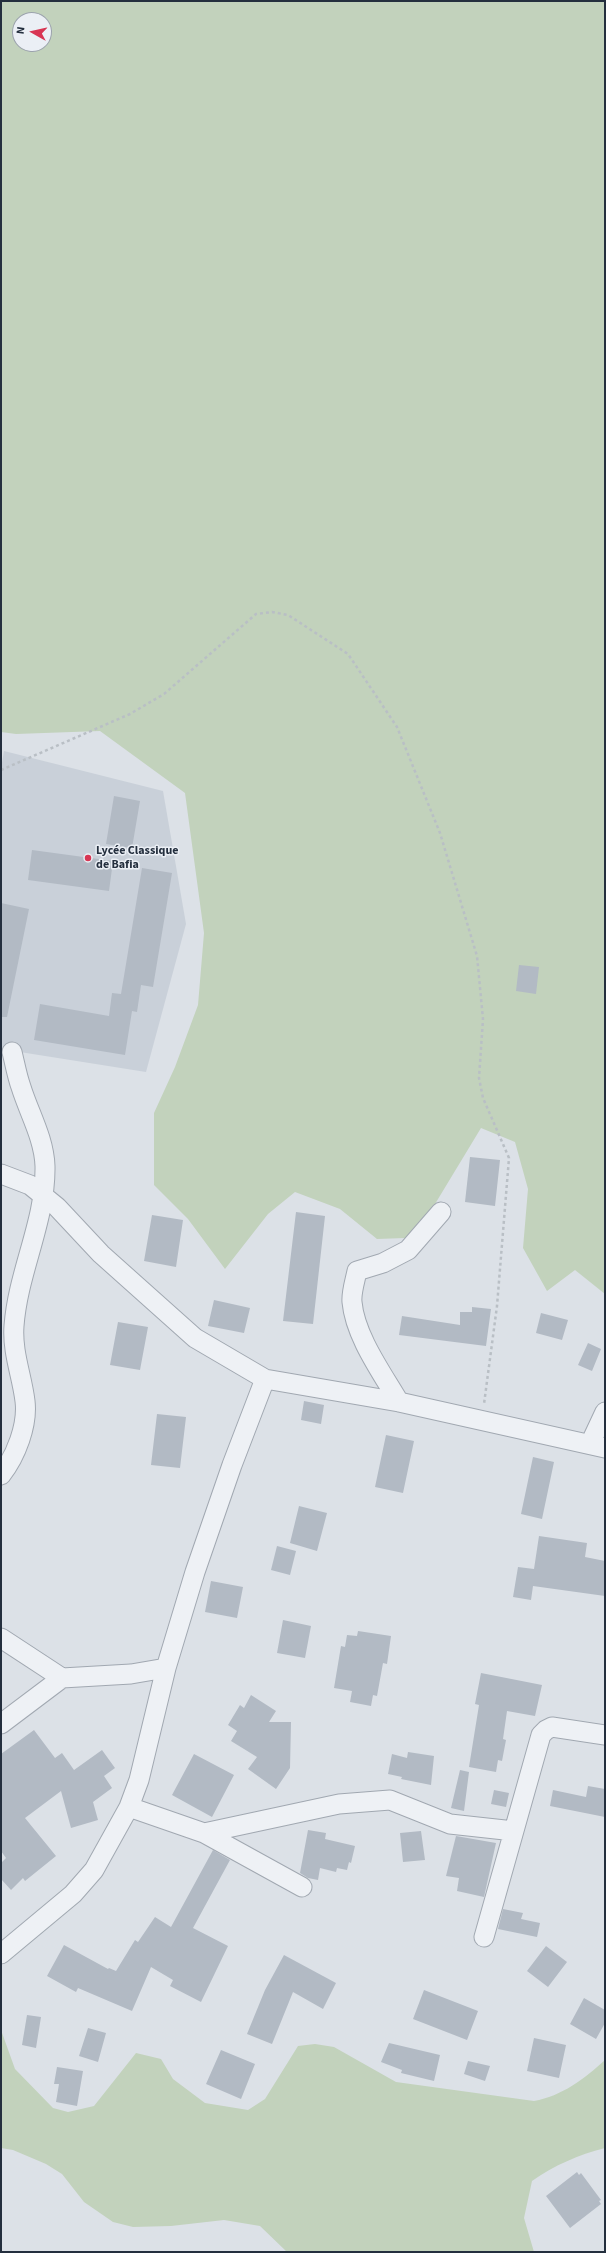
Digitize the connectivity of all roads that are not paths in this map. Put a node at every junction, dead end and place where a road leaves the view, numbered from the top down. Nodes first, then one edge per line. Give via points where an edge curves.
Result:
1 (12, 1052) dead end
2 (1, 1174) edge
3 (43, 1196) junction
4 (441, 1212) dead end
5 (265, 1379) junction
6 (399, 1402) junction
7 (605, 1412) edge
8 (597, 1446) edge
9 (1, 1475) edge
10 (1, 1638) edge
11 (166, 1668) junction
12 (62, 1678) junction
13 (1, 1724) edge
14 (605, 1735) edge
15 (129, 1807) junction
16 (514, 1831) junction
17 (204, 1833) junction
18 (302, 1887) dead end
19 (484, 1938) dead end
20 (1, 1954) edge

1 - 3 street via 21,1088 41,1142 45,1165
2 - 3 street via 30,1185
3 - 5 street via 57,1207 106,1260 195,1338
3 - 9 street via 24,1269 14,1326 17,1365 25,1403 24,1424 12,1460
4 - 6 street via 408,1250 383,1263 357,1272 352,1301 356,1321 371,1354
5 - 6 street
5 - 11 street via 195,1572
6 - 8 street
7 - 8 street
10 - 12 street
11 - 12 street via 131,1674
11 - 15 street
12 - 13 street
14 - 16 street via 552,1727 541,1735
15 - 17 street
15 - 20 street via 94,1870 73,1894
16 - 17 street via 450,1824 390,1800 339,1804
16 - 19 street
17 - 18 street

